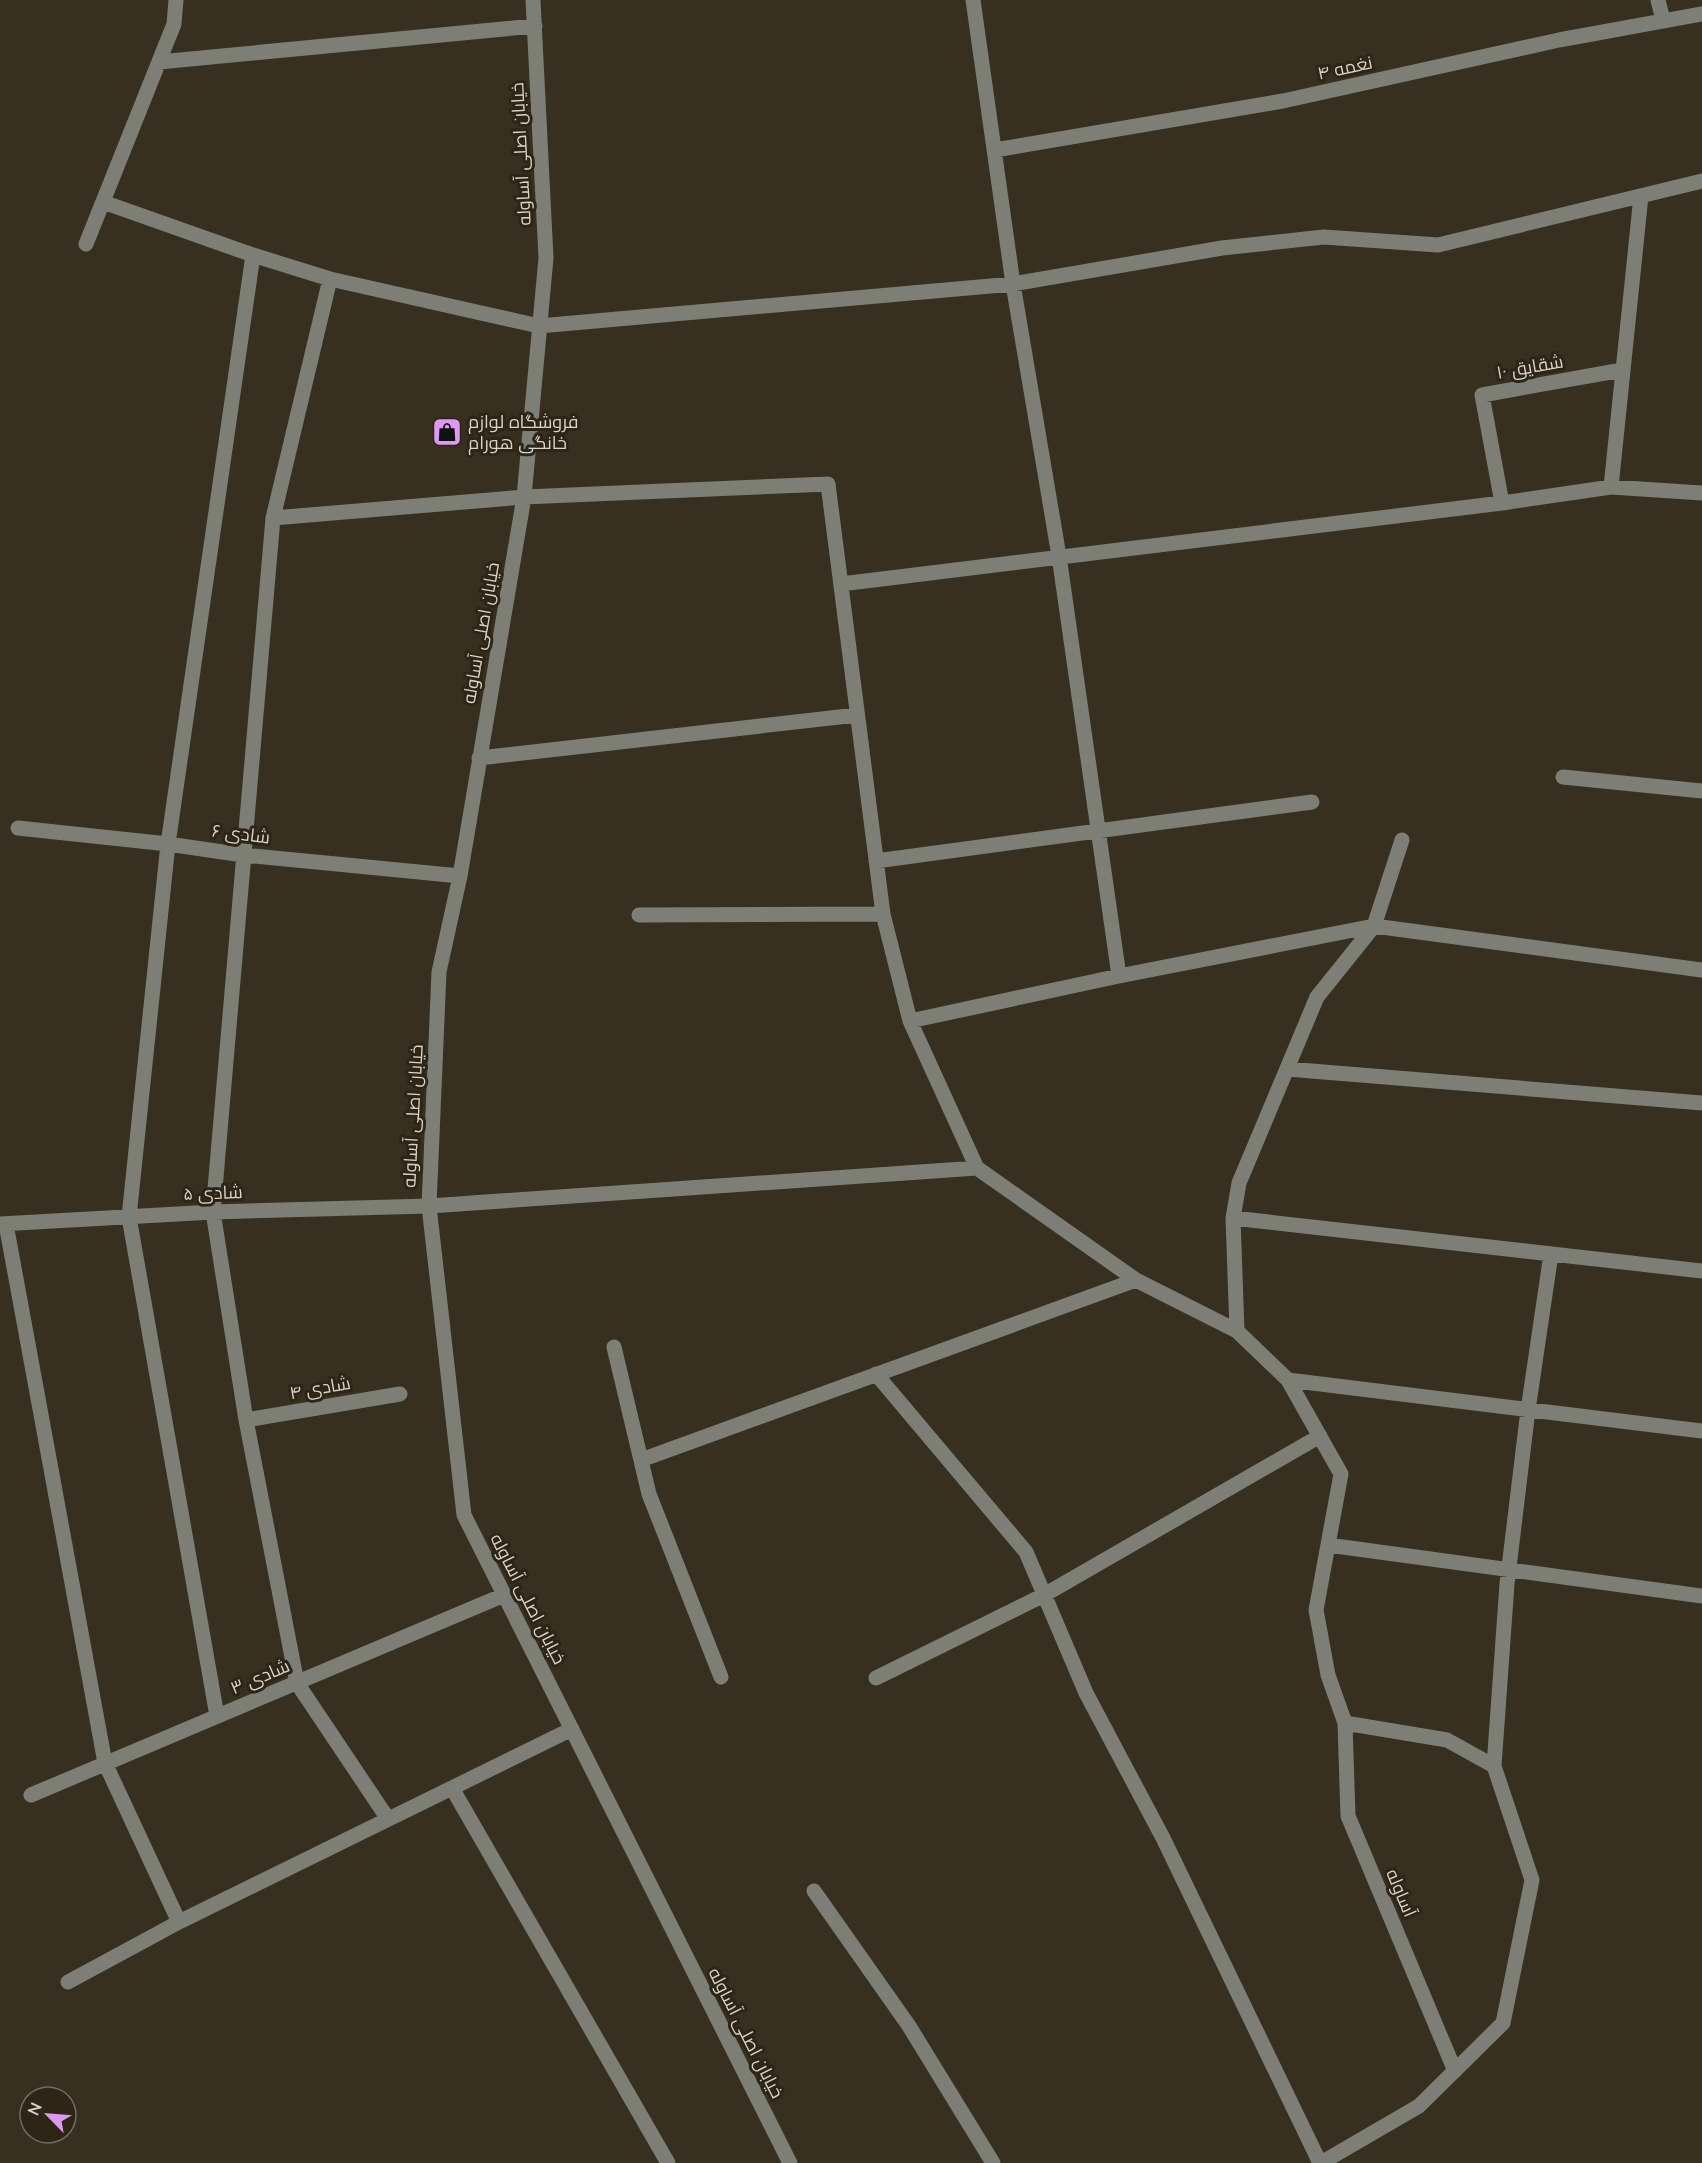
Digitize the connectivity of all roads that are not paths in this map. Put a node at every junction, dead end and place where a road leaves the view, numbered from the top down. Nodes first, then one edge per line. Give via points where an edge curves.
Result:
1 (176, 0) edge
2 (533, 0) edge
3 (973, 0) edge
4 (1658, 0) edge
5 (1702, 14) edge
6 (1663, 20) junction
7 (535, 26) junction
8 (159, 62) junction
9 (994, 150) junction
10 (1702, 181) edge
11 (1641, 196) junction
12 (103, 202) junction
13 (86, 244) dead end
14 (254, 255) junction
15 (330, 279) junction
16 (1013, 284) junction
17 (539, 326) junction
18 (1622, 370) junction
19 (1611, 487) junction
20 (1702, 493) edge
21 (524, 497) junction
22 (1502, 503) junction
23 (273, 518) junction
24 (1059, 556) junction
25 (841, 584) junction
26 (857, 715) junction
27 (479, 758) junction
28 (1563, 777) dead end
29 (1702, 791) edge
30 (1312, 802) dead end
31 (18, 828) dead end
32 (1098, 831) junction
33 (1402, 840) dead end
34 (168, 844) junction
35 (243, 855) junction
36 (876, 861) junction
37 (460, 876) junction
38 (883, 914) junction
39 (639, 915) dead end
40 (1374, 926) junction
41 (1702, 970) edge
42 (1119, 976) junction
43 (910, 1021) junction
44 (1287, 1069) junction
45 (1702, 1103) edge
46 (977, 1168) junction
47 (429, 1206) junction
48 (213, 1212) junction
49 (129, 1217) junction
50 (1233, 1218) junction
51 (3, 1224) edge
52 (1551, 1254) junction
53 (1702, 1271) edge
54 (1136, 1280) junction
55 (1237, 1330) junction
56 (614, 1347) dead end
57 (876, 1374) junction
58 (1288, 1380) junction
59 (400, 1394) dead end
60 (1528, 1410) junction
61 (246, 1420) junction
62 (1702, 1431) edge
63 (1320, 1436) junction
64 (641, 1460) junction
65 (1328, 1545) junction
66 (504, 1595) junction
67 (1044, 1595) junction
68 (1702, 1596) edge
69 (721, 1677) dead end
70 (876, 1678) dead end
71 (297, 1683) junction
72 (217, 1716) junction
73 (1345, 1723) junction
74 (572, 1729) junction
75 (105, 1763) junction
76 (1494, 1766) junction
77 (452, 1788) junction
78 (31, 1794) dead end
79 (388, 1820) junction
80 (814, 1891) dead end
81 (179, 1922) junction
82 (68, 1982) dead end
83 (1455, 2071) junction
84 (668, 2163) edge
85 (790, 2163) edge
86 (993, 2163) edge
87 (1321, 2163) edge

1 - 8 street via 174,24
2 - 7 street, خیابان اصلی آساوله
3 - 9 street
4 - 6 street
5 - 6 street, نغمه ۴
6 - 9 street, نغمه ۴ via 1283,101
7 - 8 street
7 - 17 street, خیابان اصلی آساوله via 546,258
8 - 12 street
9 - 16 street
10 - 11 street
11 - 16 street via 1438,245 1324,237 1222,248
11 - 18 street
12 - 13 street
12 - 14 street
14 - 15 street
14 - 34 street
15 - 17 street
15 - 23 street
16 - 17 street
16 - 24 street
17 - 21 street, خیابان اصلی آساوله
18 - 19 street
18 - 22 street, شقایق ۱۰ via 1482,395
19 - 20 street
19 - 22 street
21 - 23 street
21 - 25 street via 828,484
21 - 27 street, خیابان اصلی آساوله
22 - 24 street
23 - 35 street
24 - 25 street
24 - 32 street
25 - 26 street
26 - 27 street
26 - 36 street
27 - 37 street, خیابان اصلی آساوله
28 - 29 street
30 - 32 street
31 - 34 street, شادی ۶
32 - 36 street
32 - 42 street
33 - 40 street
34 - 35 street, شادی ۶
34 - 49 street
35 - 37 street, شادی ۶
35 - 48 street
36 - 38 street
37 - 47 street, خیابان اصلی آساوله via 439,972
38 - 39 street
38 - 43 street
40 - 41 street
40 - 42 street
40 - 44 street via 1317,997
42 - 43 street
43 - 46 street
44 - 45 street
44 - 50 street via 1239,1183
46 - 47 street, شادی ۵
46 - 54 street, آساوله
47 - 48 street, شادی ۵
47 - 66 street, خیابان اصلی آساوله via 464,1515
48 - 49 street, شادی ۵
48 - 61 street
49 - 51 street, شادی ۵
49 - 72 street
50 - 52 street
50 - 55 street
51 - 75 street
52 - 53 street
52 - 60 street
54 - 55 street, آساوله
54 - 57 street
55 - 58 street, آساوله
56 - 64 street
57 - 64 street
57 - 67 street via 1026,1552
58 - 60 street
58 - 63 street, آساوله
59 - 61 street, شادی ۴
60 - 62 street
60 - 76 street via 1507,1584
61 - 71 street
63 - 65 street, آساوله via 1341,1474
63 - 67 street
64 - 69 street via 649,1494
65 - 68 street
65 - 73 street, آساوله via 1316,1610 1328,1675
66 - 71 street, شادی ۳
66 - 74 street, خیابان اصلی آساوله
67 - 70 street
67 - 87 street via 1086,1693 1163,1838
71 - 72 street, شادی ۳
71 - 79 street
72 - 75 street, شادی ۳
73 - 76 street via 1447,1740
73 - 83 street, آساوله via 1348,1816
74 - 77 street
74 - 85 street, خیابان اصلی آساوله
75 - 78 street, شادی ۳
75 - 81 street
76 - 83 street via 1532,1880 1503,2023
77 - 79 street
77 - 84 street
79 - 81 street
80 - 86 street via 909,2026
81 - 82 street
83 - 87 street via 1419,2106

